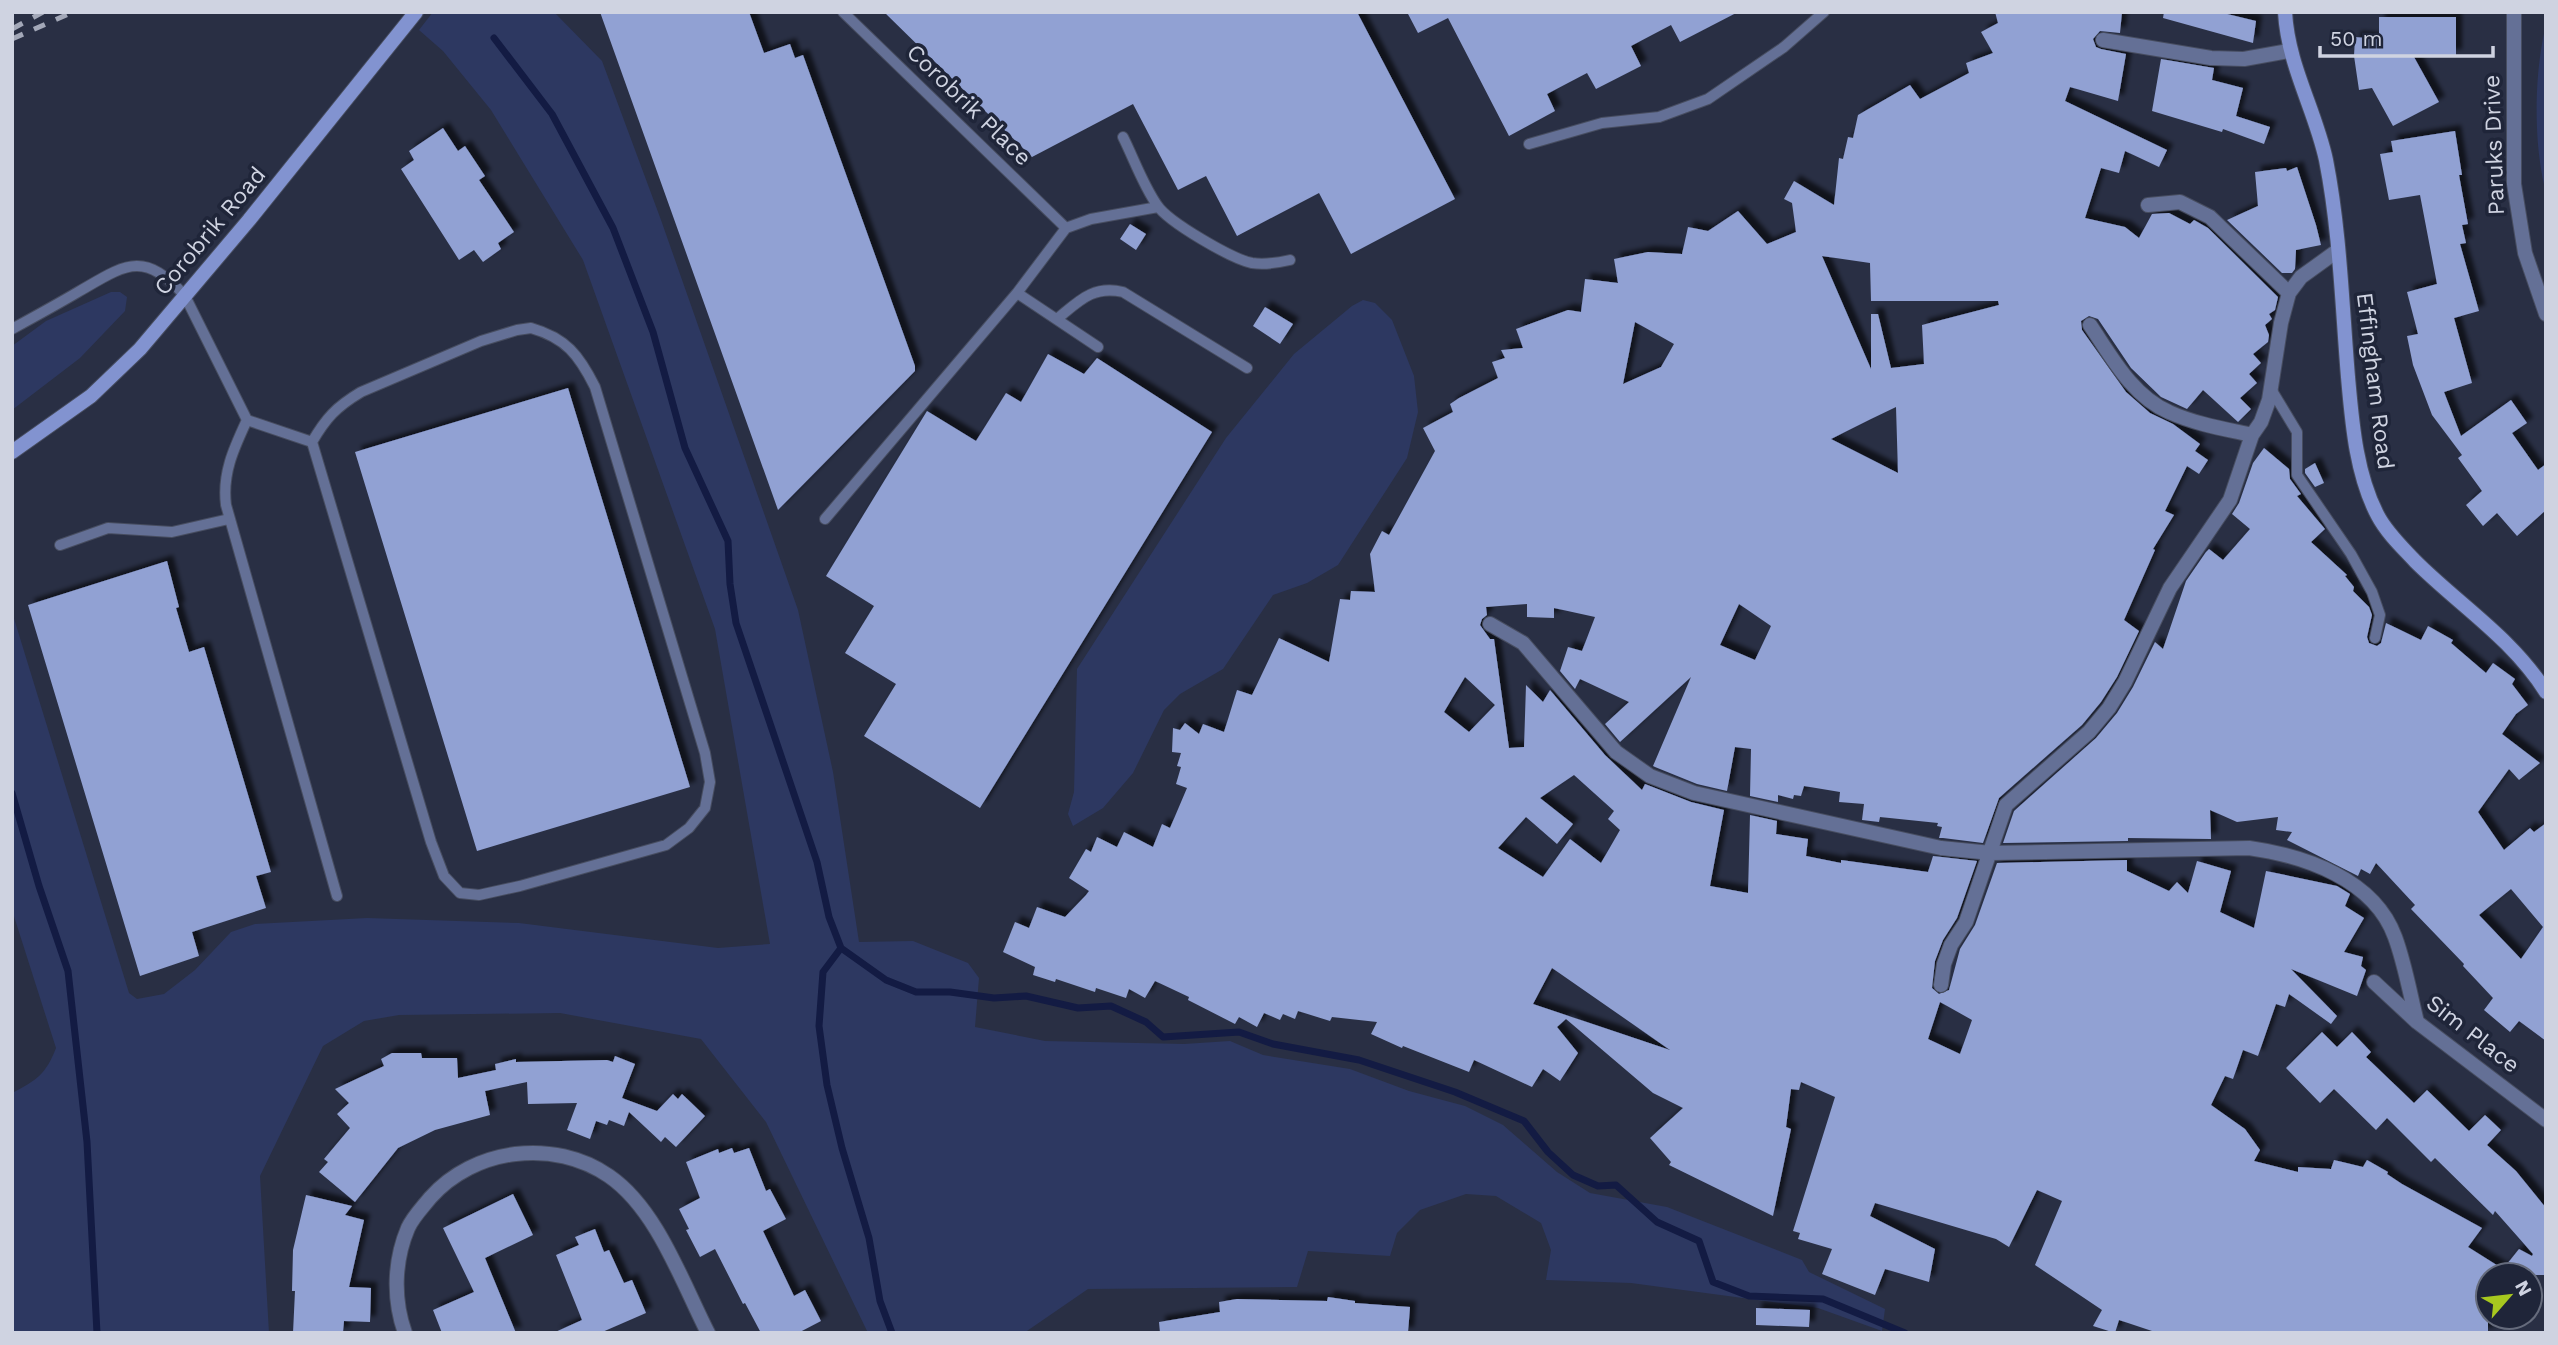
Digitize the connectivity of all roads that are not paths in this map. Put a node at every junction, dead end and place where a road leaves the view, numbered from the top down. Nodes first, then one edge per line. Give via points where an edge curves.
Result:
1 (416, 12) edge
2 (843, 12) edge
3 (1824, 12) edge
4 (2284, 12) edge
5 (2514, 12) edge
6 (2103, 40) dead end
7 (2289, 51) junction
8 (1123, 137) dead end
9 (1529, 144) dead end
10 (2148, 205) dead end
11 (1157, 207) junction
12 (1066, 228) junction
13 (2337, 251) junction
14 (1290, 260) dead end
15 (1017, 293) junction
16 (2288, 293) junction
17 (185, 296) junction
18 (2546, 314) edge
19 (1057, 320) junction
20 (2091, 325) dead end
21 (12, 329) edge
22 (1098, 347) dead end
23 (1247, 368) dead end
24 (2271, 389) junction
25 (247, 419) junction
26 (2252, 435) junction
27 (312, 442) junction
28 (12, 452) edge
29 (229, 519) junction
30 (825, 519) dead end
31 (60, 545) dead end
32 (1490, 624) dead end
33 (2375, 638) dead end
34 (2546, 692) edge
35 (1991, 853) junction
36 (337, 896) dead end
37 (2374, 982) dead end
38 (1941, 985) dead end
39 (2417, 1022) junction
40 (2546, 1120) edge
41 (404, 1333) edge
42 (708, 1333) edge

1 - 17 street, Corobrik Road
2 - 12 lane, Corobrik Place
3 - 9 lane via 1784,47 1708,99 1659,117 1602,123
4 - 7 street, Effingham Road
5 - 18 street, Paruks Drive via 2514,184 2525,253
6 - 7 street via 2211,58 2244,59
7 - 13 street, Effingham Road via 2325,158
8 - 11 lane
10 - 16 street via 2180,202 2210,217
11 - 12 lane
11 - 14 lane via 1222,251 1251,263
12 - 15 lane
13 - 16 street via 2301,276
13 - 34 street, Effingham Road via 2351,407 2366,487 2378,516 2431,577 2505,640
15 - 19 lane
15 - 30 lane
16 - 24 street
17 - 21 lane via 171,280 148,268 119,268
17 - 25 lane
17 - 28 street, Corobrik Road via 91,397
19 - 22 lane
19 - 23 lane via 1100,290 1124,292
20 - 26 street via 2139,392 2162,409
24 - 26 street via 2262,422
24 - 33 lane via 2297,432 2297,475 2372,592 2380,615
25 - 27 lane
25 - 29 lane via 225,480
26 - 35 street via 2230,500 2170,588 2120,691 2089,732 2006,806
27 - 27 lane via 326,418 361,392 517,330 547,332 582,361 610,433 705,753 710,782 705,808 689,828 666,845 520,886 479,895 460,893 451,886 431,842
29 - 31 lane via 172,532 108,528
29 - 36 lane
32 - 35 street via 1523,643 1616,751 1650,776 1724,801 1941,848
35 - 38 street via 1966,922 1951,945
35 - 39 street via 2249,848 2279,852 2317,866 2352,883 2382,911 2395,936
37 - 39 street, Sim Place
39 - 40 street, Sim Place
41 - 42 street via 396,1302 397,1274 408,1227 419,1211 460,1173 515,1153 542,1153 589,1164 624,1188 660,1238

